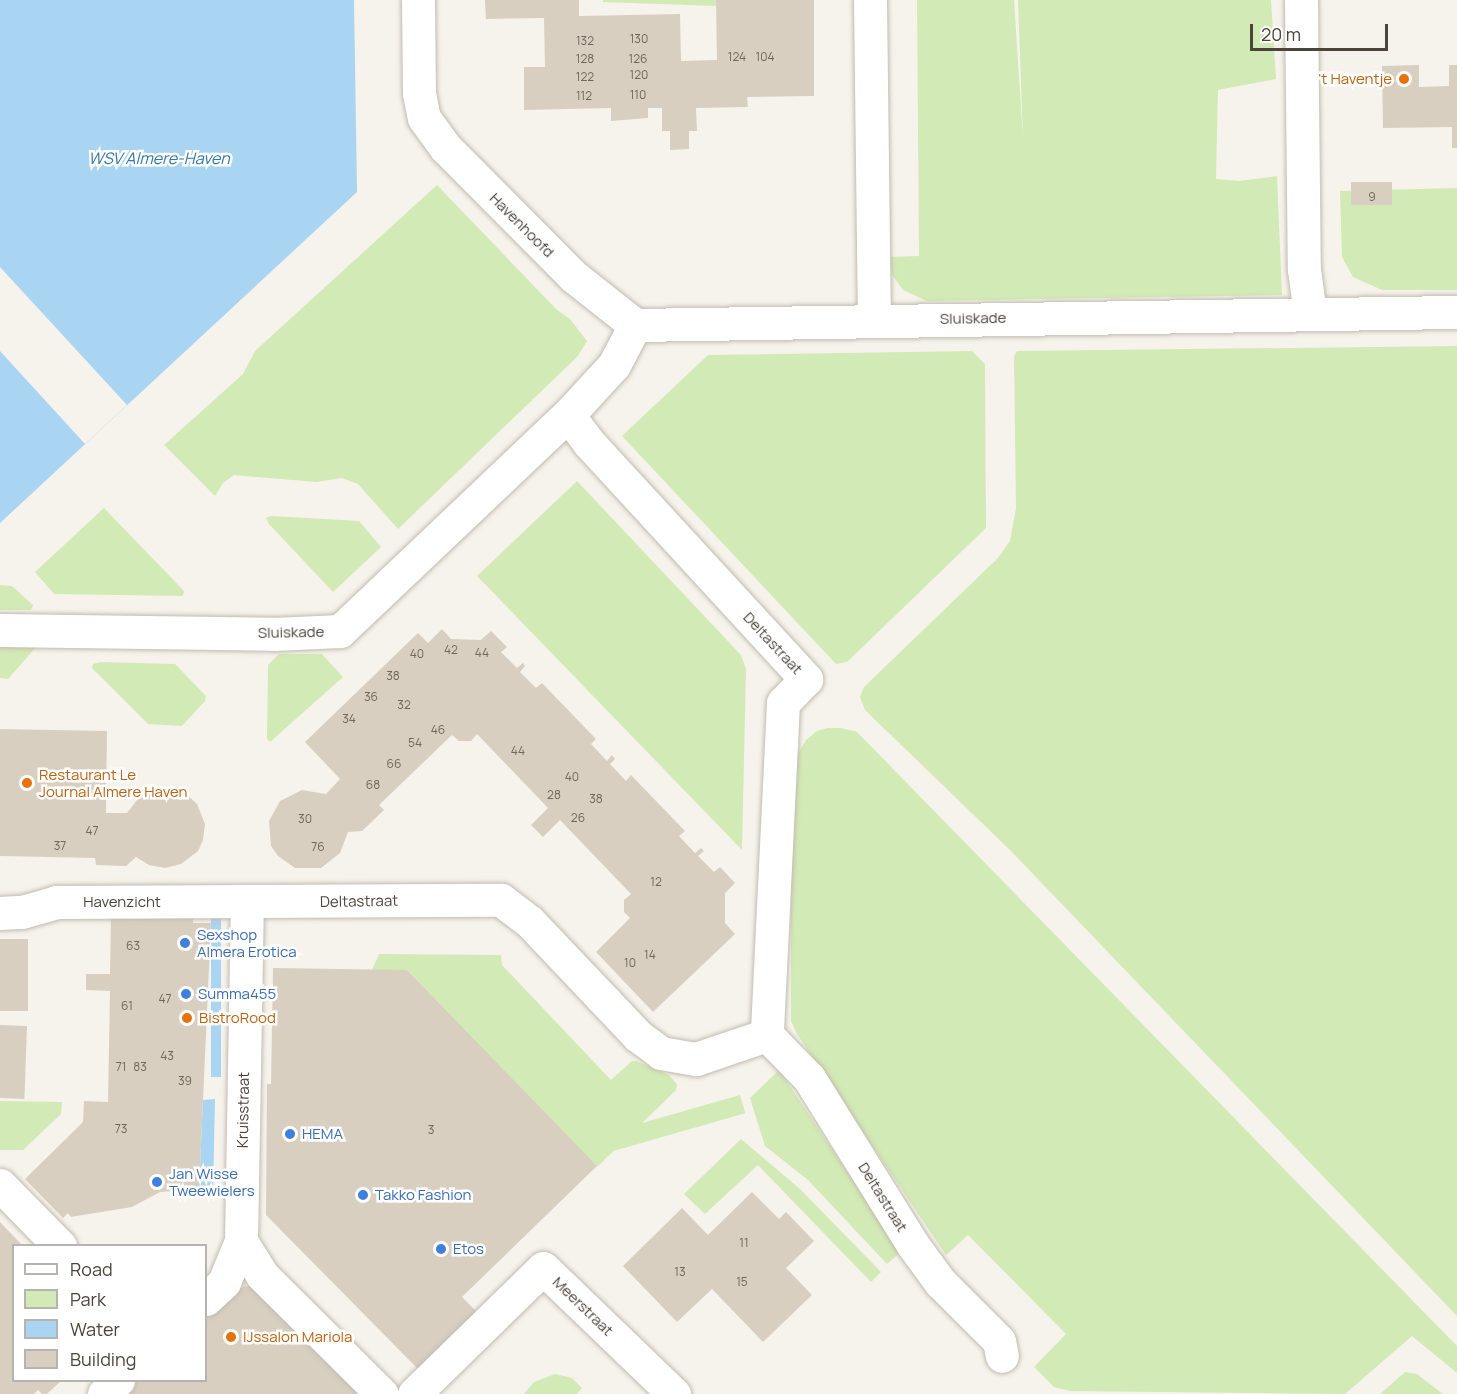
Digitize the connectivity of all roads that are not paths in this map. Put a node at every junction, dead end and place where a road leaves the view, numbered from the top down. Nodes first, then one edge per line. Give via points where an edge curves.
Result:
1 (418, 0) edge
2 (870, 0) edge
3 (1301, 0) edge
4 (1457, 312) edge
5 (1310, 314) junction
6 (874, 320) junction
7 (635, 325) junction
8 (568, 415) junction
9 (0, 630) edge
10 (246, 906) junction
11 (0, 913) edge
12 (766, 1035) junction
13 (0, 1185) edge
14 (241, 1241) junction
15 (59, 1244) edge
16 (207, 1298) edge
17 (1002, 1356) dead end
18 (116, 1382) edge
19 (104, 1394) edge
20 (382, 1394) edge
21 (414, 1394) edge
22 (674, 1394) edge

1 - 7 street, Havenhoofd via 419,93 424,118 446,148 573,276
2 - 6 street
3 - 5 street via 1304,269
4 - 5 street, Sluiskade
5 - 6 street, Sluiskade
6 - 7 street, Sluiskade
7 - 8 street via 614,365
8 - 9 street, Sluiskade via 340,631 273,634
8 - 12 street, Deltastraat via 589,443 806,679 783,703
10 - 11 street, Havenzicht via 56,902 22,912
10 - 12 street, Deltastraat via 501,900 529,921 638,1036 662,1053 696,1059
10 - 14 street, Kruisstraat
12 - 17 street, Deltastraat via 809,1078 913,1245 940,1282 999,1341
13 - 15 street
14 - 16 street, Kruisstraat via 224,1282
14 - 20 street via 262,1275
18 - 19 street
21 - 22 street, Meerstraat via 543,1268

